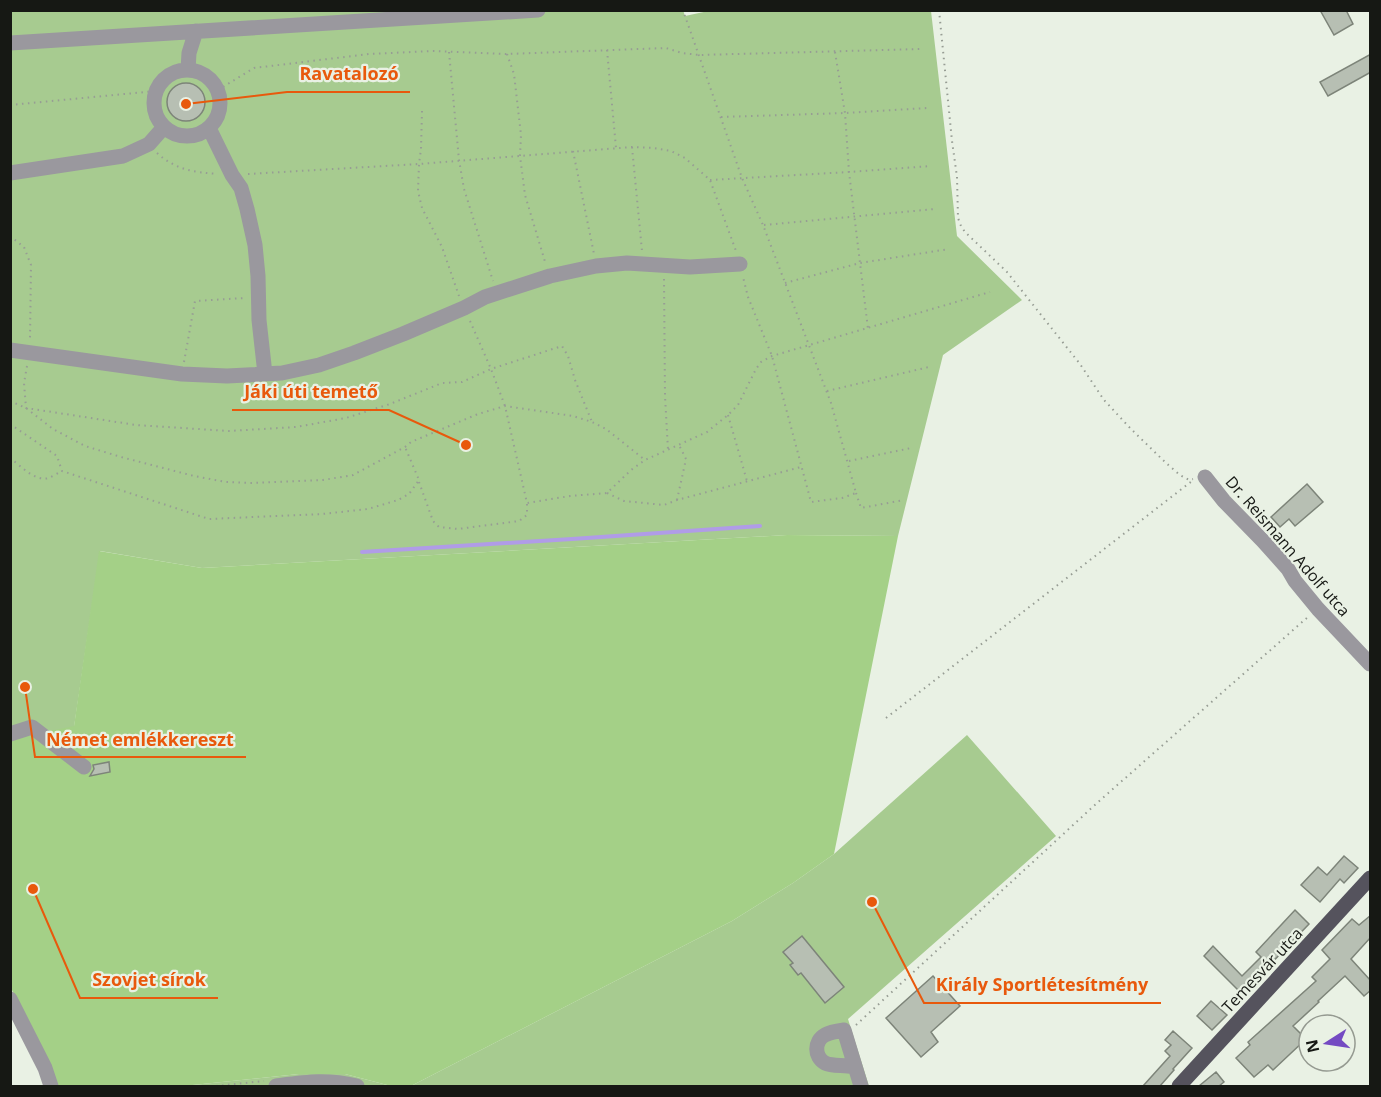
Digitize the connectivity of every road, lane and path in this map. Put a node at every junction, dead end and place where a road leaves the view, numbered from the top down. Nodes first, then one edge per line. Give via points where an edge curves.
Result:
1 (538, 10) edge
2 (681, 10) edge
3 (939, 10) edge
4 (196, 31) junction
5 (10, 43) edge
6 (921, 49) dead end
7 (607, 51) junction
8 (449, 52) junction
9 (835, 52) junction
10 (507, 54) junction
11 (699, 55) junction
12 (188, 70) junction
13 (218, 90) junction
14 (156, 91) junction
15 (10, 105) edge
16 (927, 108) dead end
17 (422, 111) dead end
18 (845, 113) junction
19 (721, 117) junction
20 (164, 127) junction
21 (209, 128) junction
22 (149, 144) junction
23 (632, 147) junction
24 (616, 148) junction
25 (573, 151) junction
26 (520, 156) junction
27 (459, 160) junction
28 (419, 165) junction
29 (931, 166) dead end
30 (849, 172) junction
31 (10, 173) edge
32 (232, 175) junction
33 (742, 178) junction
34 (710, 180) junction
35 (935, 208) dead end
36 (855, 216) junction
37 (763, 225) junction
38 (10, 236) edge
39 (948, 249) dead end
40 (860, 263) junction
41 (643, 264) junction
42 (740, 264) junction
43 (664, 265) junction
44 (596, 266) junction
45 (550, 276) junction
46 (785, 283) junction
47 (990, 292) dead end
48 (496, 293) junction
49 (258, 297) junction
50 (464, 308) junction
51 (868, 329) junction
52 (809, 346) junction
53 (10, 350) edge
54 (29, 353) junction
55 (772, 356) junction
56 (929, 367) dead end
57 (491, 369) junction
58 (182, 374) junction
59 (265, 374) junction
60 (826, 391) junction
61 (10, 400) edge
62 (506, 406) junction
63 (26, 408) junction
64 (728, 415) junction
65 (592, 422) junction
66 (10, 424) edge
67 (679, 445) junction
68 (405, 447) junction
69 (911, 448) dead end
70 (668, 450) junction
71 (10, 458) edge
72 (645, 460) junction
73 (848, 462) junction
74 (801, 467) junction
75 (62, 471) junction
76 (1204, 477) dead end
77 (419, 480) junction
78 (747, 481) junction
79 (607, 493) junction
80 (856, 493) junction
81 (677, 500) junction
82 (904, 500) dead end
83 (527, 502) junction
84 (1318, 609) junction
85 (1371, 664) edge
86 (886, 718) dead end
87 (10, 734) edge
88 (84, 767) dead end
89 (1371, 879) edge
90 (10, 999) edge
91 (844, 1033) junction
92 (854, 1067) junction
93 (51, 1086) edge
94 (276, 1086) edge
95 (357, 1086) edge
96 (861, 1086) edge
97 (1179, 1086) edge

1 - 4 street
2 - 11 path
3 - 86 path via 961,226 1007,272 1104,400 1166,463 1189,480 1196,479
4 - 5 street
4 - 12 street
6 - 9 path
7 - 10 path
7 - 11 path via 666,48
7 - 24 path
8 - 10 path
8 - 13 path via 369,54 254,68
8 - 27 path
9 - 11 path
9 - 18 path
10 - 26 path via 514,74
11 - 19 path
12 - 13 street via 206,75
12 - 14 street via 168,75
13 - 21 street via 219,110
14 - 15 path
14 - 20 street via 153,104
16 - 18 path
17 - 28 path
18 - 19 path
18 - 30 path
19 - 33 path
20 - 21 street via 187,136
20 - 22 street
21 - 32 street
22 - 31 street via 123,156
22 - 32 path via 177,167
23 - 24 path
23 - 34 path via 672,151
23 - 41 path
24 - 25 path
25 - 26 path
25 - 44 path
26 - 27 path
26 - 45 path via 525,195
27 - 28 path
27 - 48 path
28 - 32 path
28 - 50 path via 422,208 442,247
29 - 30 path
30 - 33 path
30 - 36 path
32 - 49 street via 241,188 253,236
33 - 34 path
33 - 37 path
34 - 42 path
35 - 36 path
36 - 37 path
36 - 40 path
37 - 46 path
38 - 54 path via 24,247 31,265
39 - 40 path
40 - 46 path
40 - 51 path
41 - 43 street
41 - 44 street
42 - 43 street
42 - 55 path via 748,297
43 - 70 path
44 - 45 street
45 - 48 street
46 - 52 path
47 - 51 path
48 - 50 street
49 - 58 path via 195,301
49 - 59 street
50 - 57 path
50 - 59 street via 319,365
51 - 52 path
52 - 55 path
52 - 60 path
53 - 54 street
54 - 58 street
54 - 63 path via 24,383
55 - 64 path via 761,362 738,405
55 - 74 path
56 - 60 path
57 - 62 path
57 - 63 path via 346,418 296,427 229,431 136,425
57 - 65 path via 562,346
58 - 59 street
60 - 73 path
61 - 63 path
62 - 65 path
62 - 68 path via 478,414
62 - 83 path
63 - 68 path via 53,429 86,446 226,482 323,480 353,475
64 - 67 path via 707,432
64 - 78 path
65 - 72 path
66 - 75 path via 57,456
67 - 70 path
67 - 81 path via 686,459
68 - 77 path
69 - 73 path
70 - 72 path
71 - 75 path via 41,479
72 - 79 path
73 - 80 path
74 - 78 path
74 - 80 path via 811,502
75 - 77 path via 209,519 368,509 409,494
76 - 84 street, Dr. Reismann Adolf utca via 1288,569
77 - 83 path via 433,521 439,527 458,529 519,521 527,515
78 - 81 path
79 - 81 path via 624,501 664,505
79 - 83 path
80 - 82 path via 861,508
84 - 85 street, Dr. Reismann Adolf utca
84 - 91 path
87 - 88 street via 32,728
89 - 97 main road, Temesvár utca
90 - 93 street
91 - 92 street
91 - 92 street via 822,1037 817,1045 818,1055 830,1065
92 - 96 street
94 - 95 street via 315,1082

